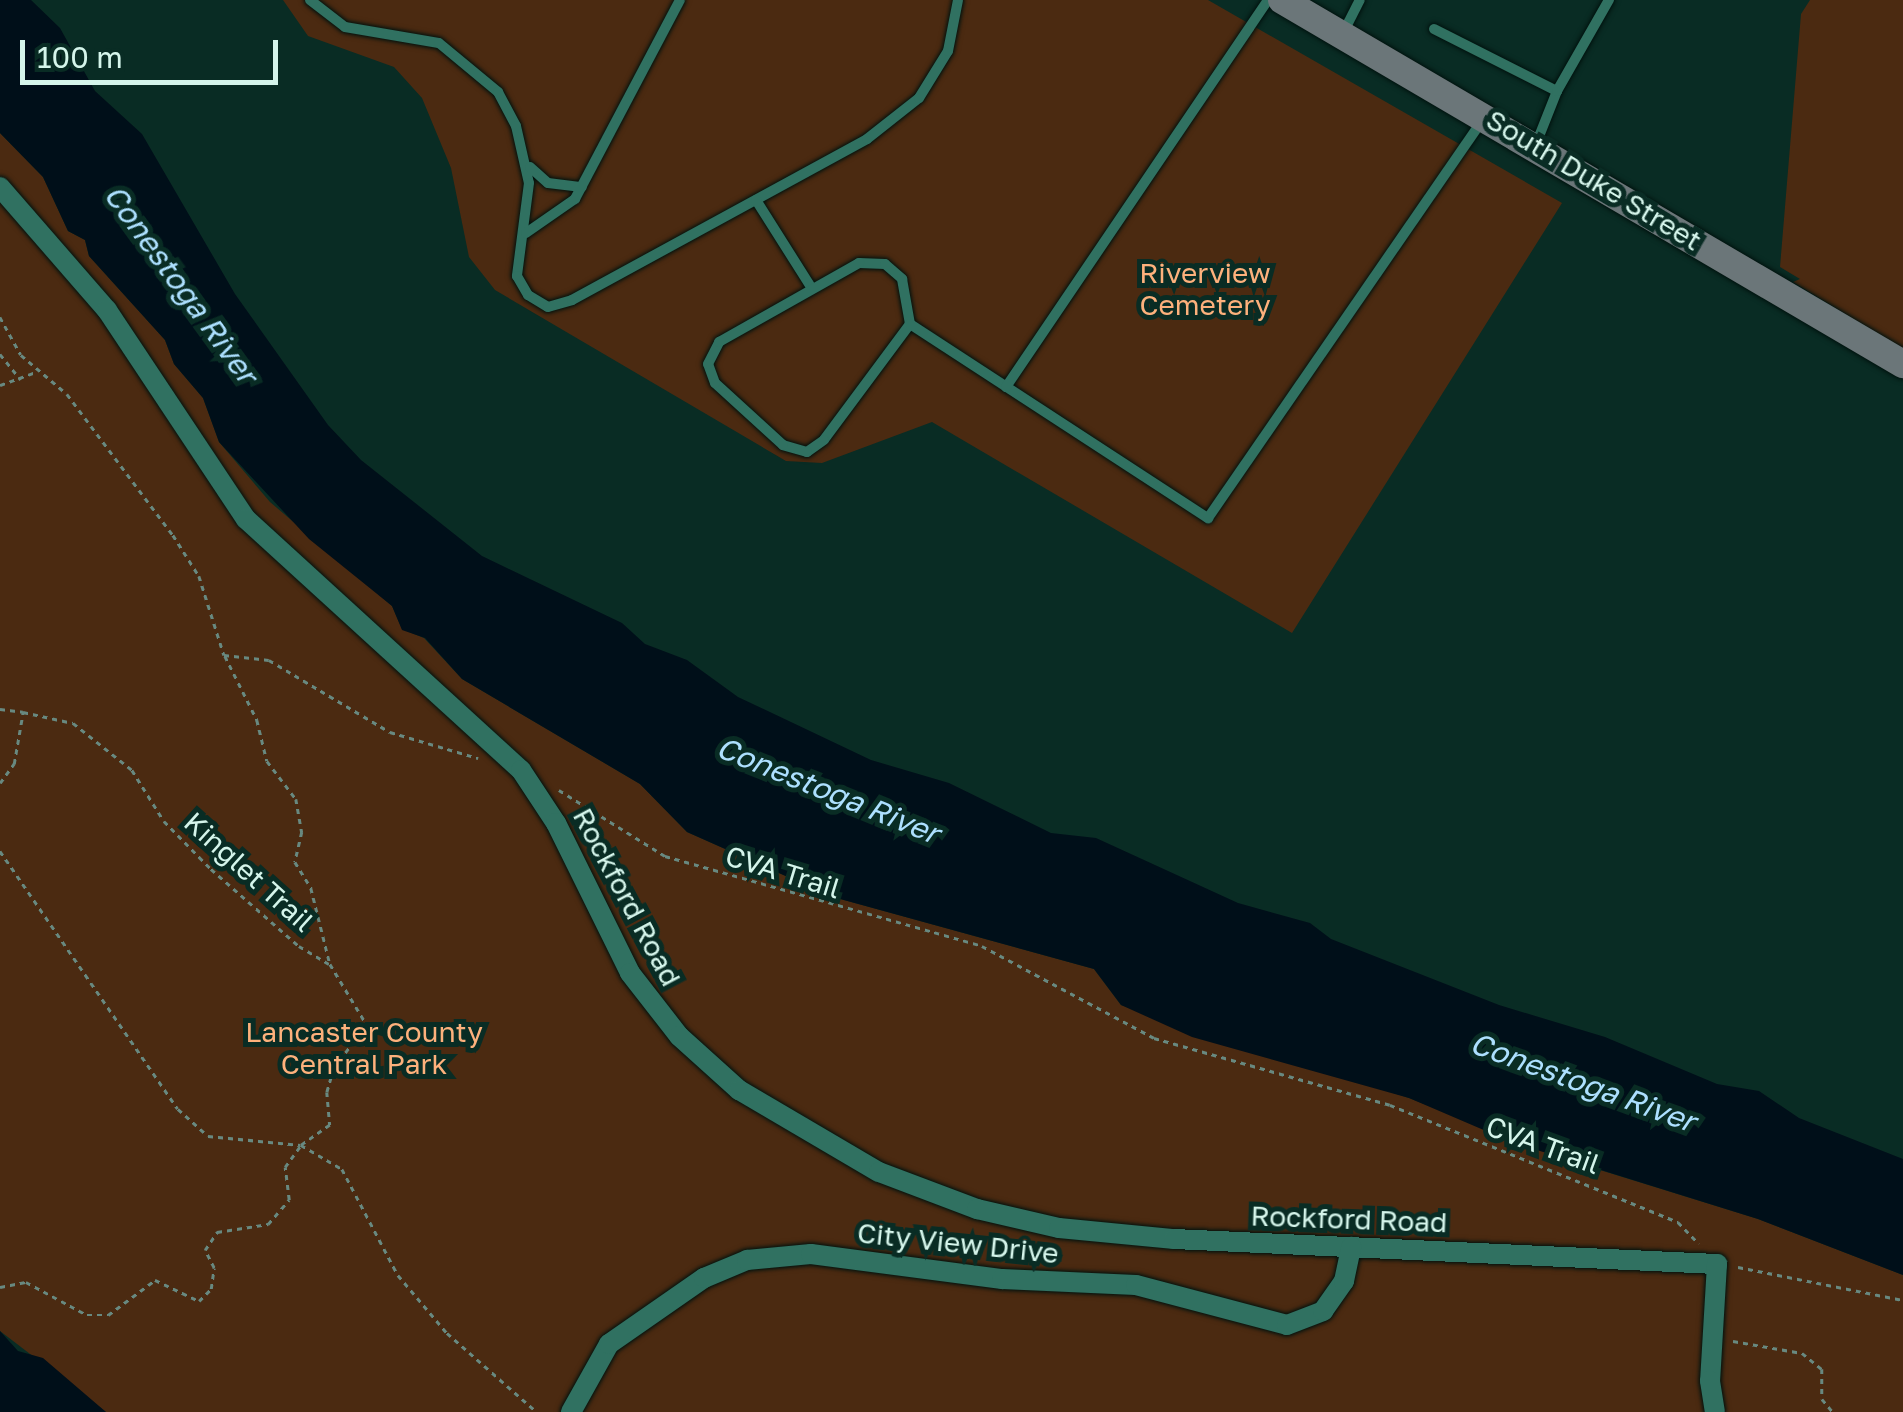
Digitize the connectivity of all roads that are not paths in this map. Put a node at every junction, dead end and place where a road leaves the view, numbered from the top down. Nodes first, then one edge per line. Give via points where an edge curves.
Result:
1 (310, 0) edge
2 (680, 0) edge
3 (958, 0) edge
4 (1268, 0) edge
5 (1282, 0) edge
6 (1360, 0) edge
7 (1608, 0) edge
8 (1434, 29) dead end
9 (1342, 34) junction
10 (1557, 91) junction
11 (1486, 116) junction
12 (1536, 144) junction
13 (526, 162) junction
14 (0, 188) edge
15 (582, 188) junction
16 (756, 200) junction
17 (526, 233) junction
18 (811, 287) junction
19 (910, 324) junction
20 (1903, 364) edge
21 (1006, 386) junction
22 (1352, 1247) junction
23 (571, 1412) edge
24 (1715, 1412) edge

1 - 13 lane via 345,27 419,35 470,63 507,106
2 - 15 lane
3 - 16 lane via 948,52 920,98 867,138
4 - 21 lane
5 - 9 main road, South Duke Street
6 - 9 lane
7 - 10 lane
8 - 10 lane
9 - 11 main road, South Duke Street
10 - 12 lane
11 - 12 main road, South Duke Street
11 - 21 lane via 1208,518
12 - 20 main road, South Duke Street
13 - 15 lane via 548,183
13 - 17 lane
14 - 22 street, Rockford Road via 107,310 246,519 521,770 658,1012 738,1090 835,1150 939,1196 1059,1228
15 - 17 lane via 559,214
16 - 17 lane via 548,307 528,295 517,276 514,256
16 - 18 lane
18 - 19 lane via 859,262 885,264 902,279
18 - 19 lane via 719,342 708,364 715,383 783,445 807,452 824,440
19 - 21 lane
22 - 23 street, City View Drive via 1344,1281 1324,1312 1286,1325 1136,1285 1002,1280 796,1253 748,1260 704,1278 620,1335 596,1361
22 - 24 street, Rockford Road via 1717,1264 1710,1339

